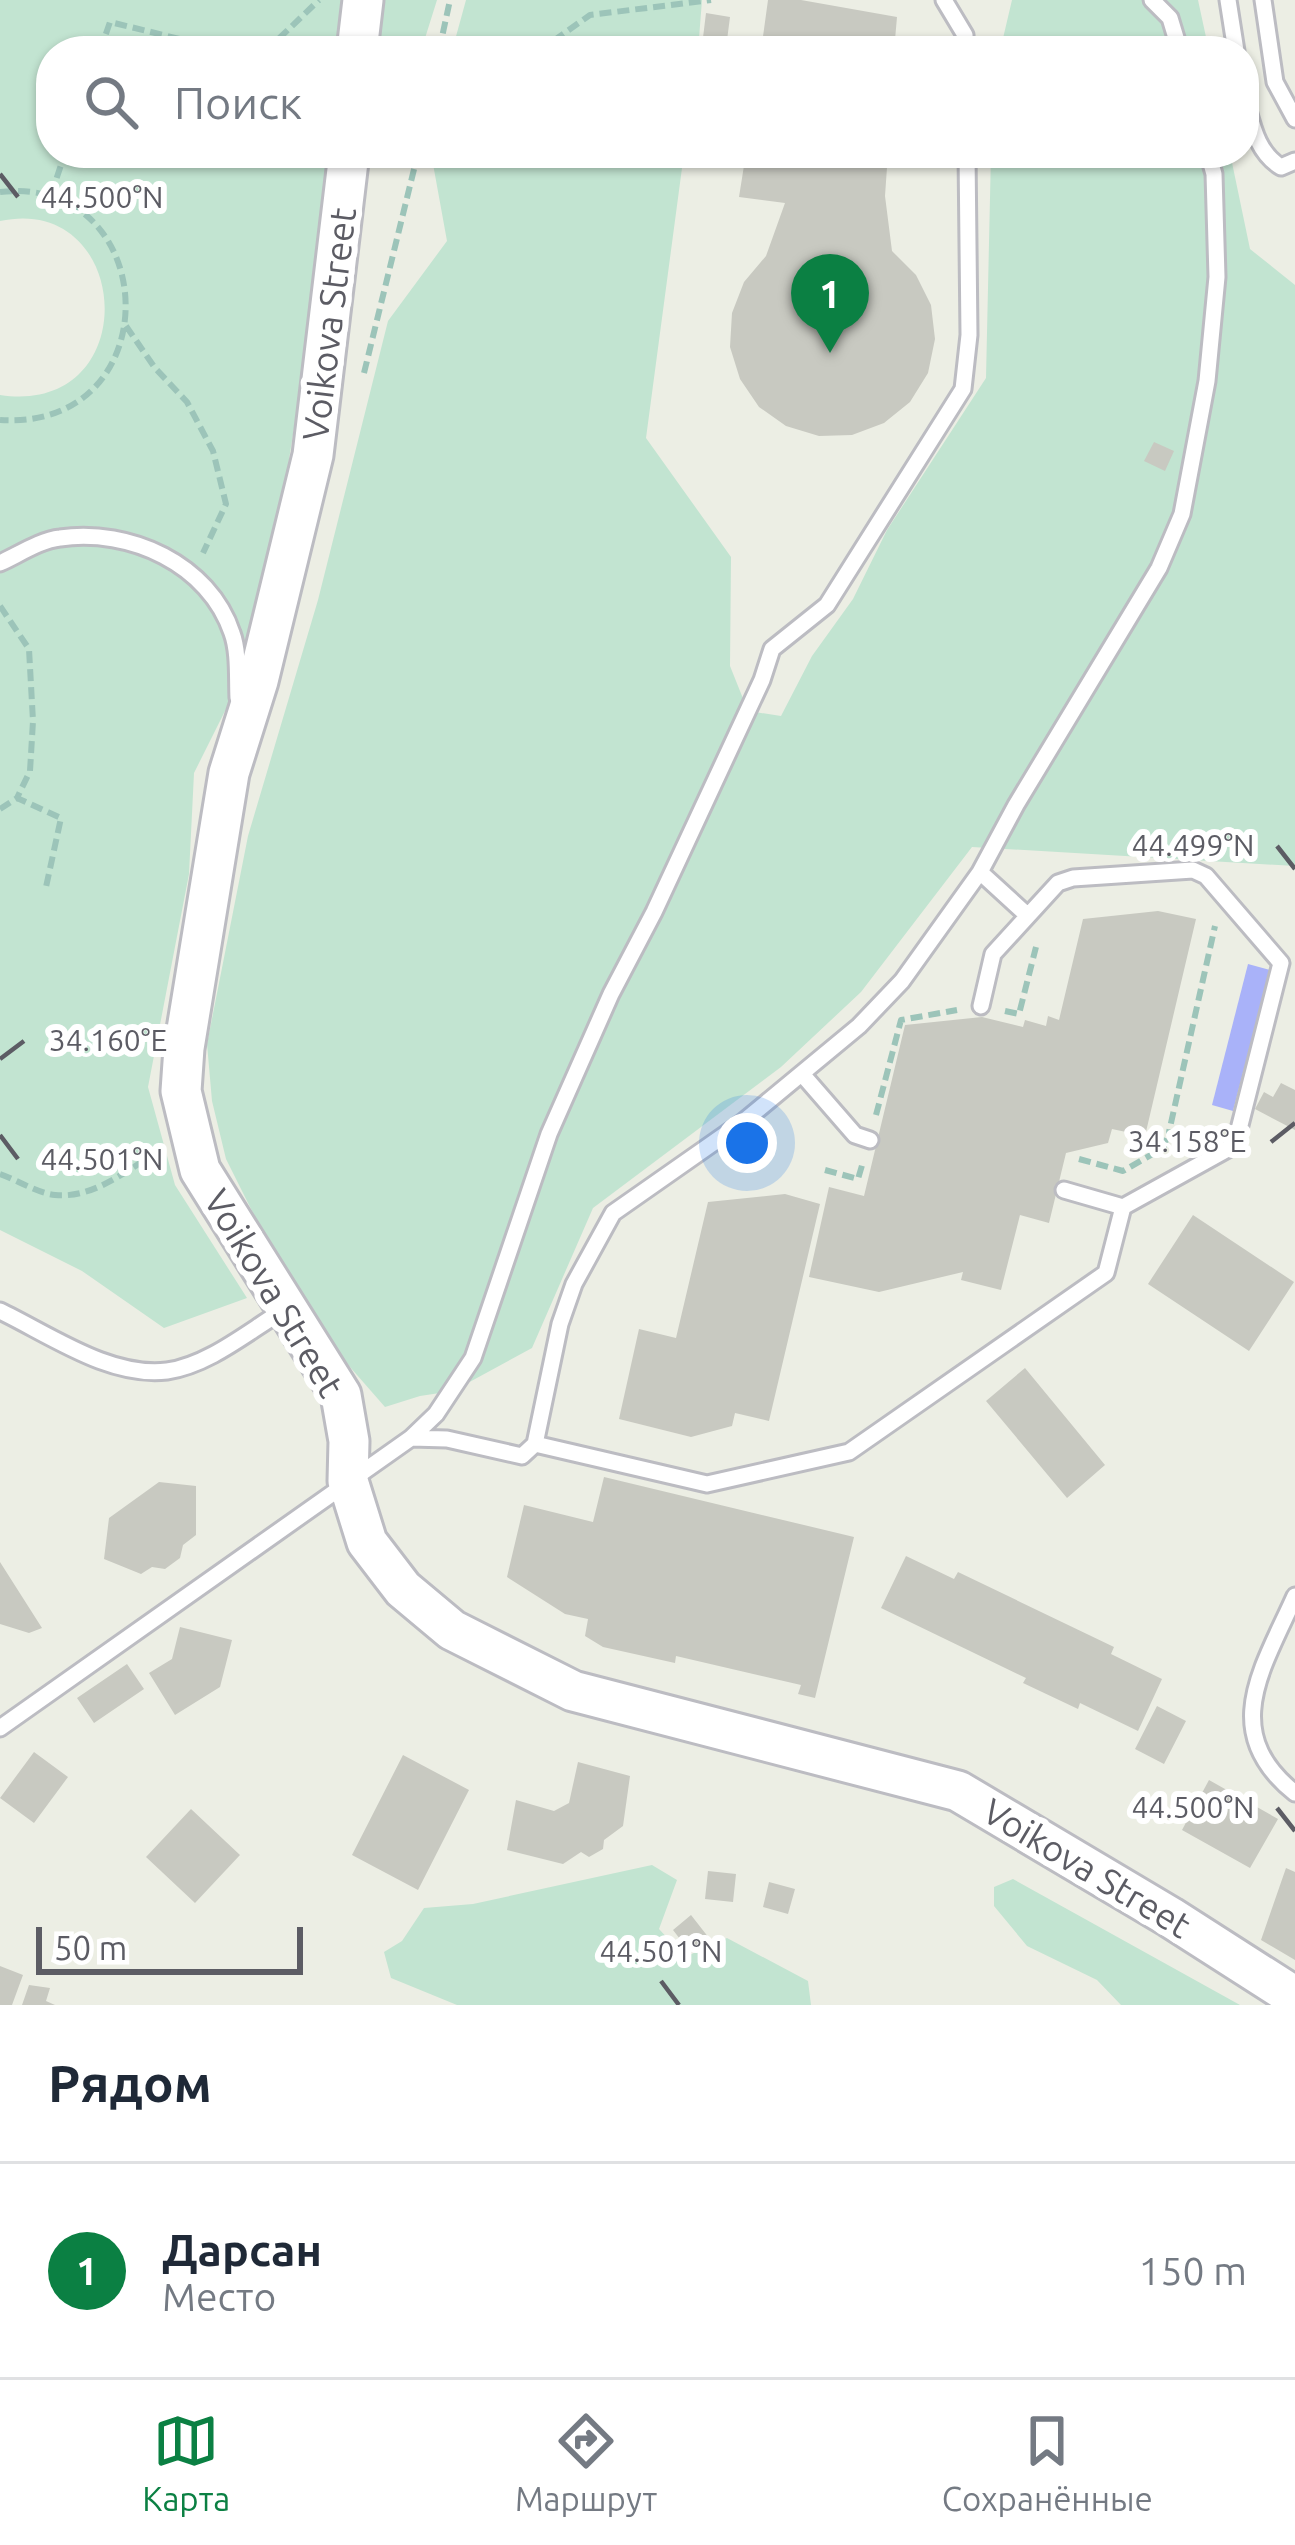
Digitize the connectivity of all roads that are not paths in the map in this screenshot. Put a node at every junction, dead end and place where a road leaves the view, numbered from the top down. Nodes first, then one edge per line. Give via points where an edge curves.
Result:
1 (363, 0) edge
2 (944, 0) edge
3 (1152, 0) edge
4 (1228, 0) edge
5 (1263, 0) edge
6 (359, 36) edge
7 (965, 36) edge
8 (1175, 36) edge
9 (1234, 36) edge
10 (1295, 119) edge
11 (1259, 143) edge
12 (1295, 161) edge
13 (347, 168) edge
14 (967, 168) edge
15 (1212, 168) edge
16 (0, 563) edge
17 (240, 734) junction
18 (980, 872) junction
19 (1027, 915) junction
20 (981, 1006) road end
21 (802, 1074) junction
22 (870, 1140) road end
23 (1064, 1190) dead end
24 (1123, 1207) junction
25 (287, 1308) junction
26 (0, 1311) edge
27 (411, 1438) junction
28 (535, 1444) junction
29 (348, 1481) junction
30 (1295, 1596) edge
31 (1295, 1632) edge
32 (1277, 1635) junction
33 (0, 1728) edge
34 (1295, 1792) edge
35 (1295, 1997) edge

1 - 6 street
2 - 7 lane
3 - 8 lane
4 - 9 lane
5 - 10 lane via 1275,82
11 - 12 lane via 1281,166
13 - 17 street, Voikova Street via 314,454
14 - 27 lane via 962,389 827,605 772,650 549,1134 472,1358
15 - 18 lane via 1217,277 1182,514 1159,568
16 - 17 lane via 57,537 125,539 193,572 234,637
17 - 25 street, Voikova Street via 181,1091 200,1170
18 - 19 lane
18 - 21 lane via 902,981
19 - 20 lane via 993,954
19 - 24 lane via 1072,878 1193,871 1281,963 1235,1144
21 - 22 lane via 855,1135
21 - 28 lane via 613,1213 560,1324
23 - 24 lane
24 - 28 lane via 1106,1273 849,1452 707,1484
25 - 26 lane via 169,1371 124,1370
25 - 29 street, Voikova Street via 341,1395
27 - 28 lane via 522,1456
27 - 29 lane
29 - 33 lane
29 - 35 street, Voikova Street via 367,1542 403,1589 452,1630 573,1691 958,1791
30 - 32 lane
31 - 32 lane
32 - 34 lane via 1250,1714 1255,1746

